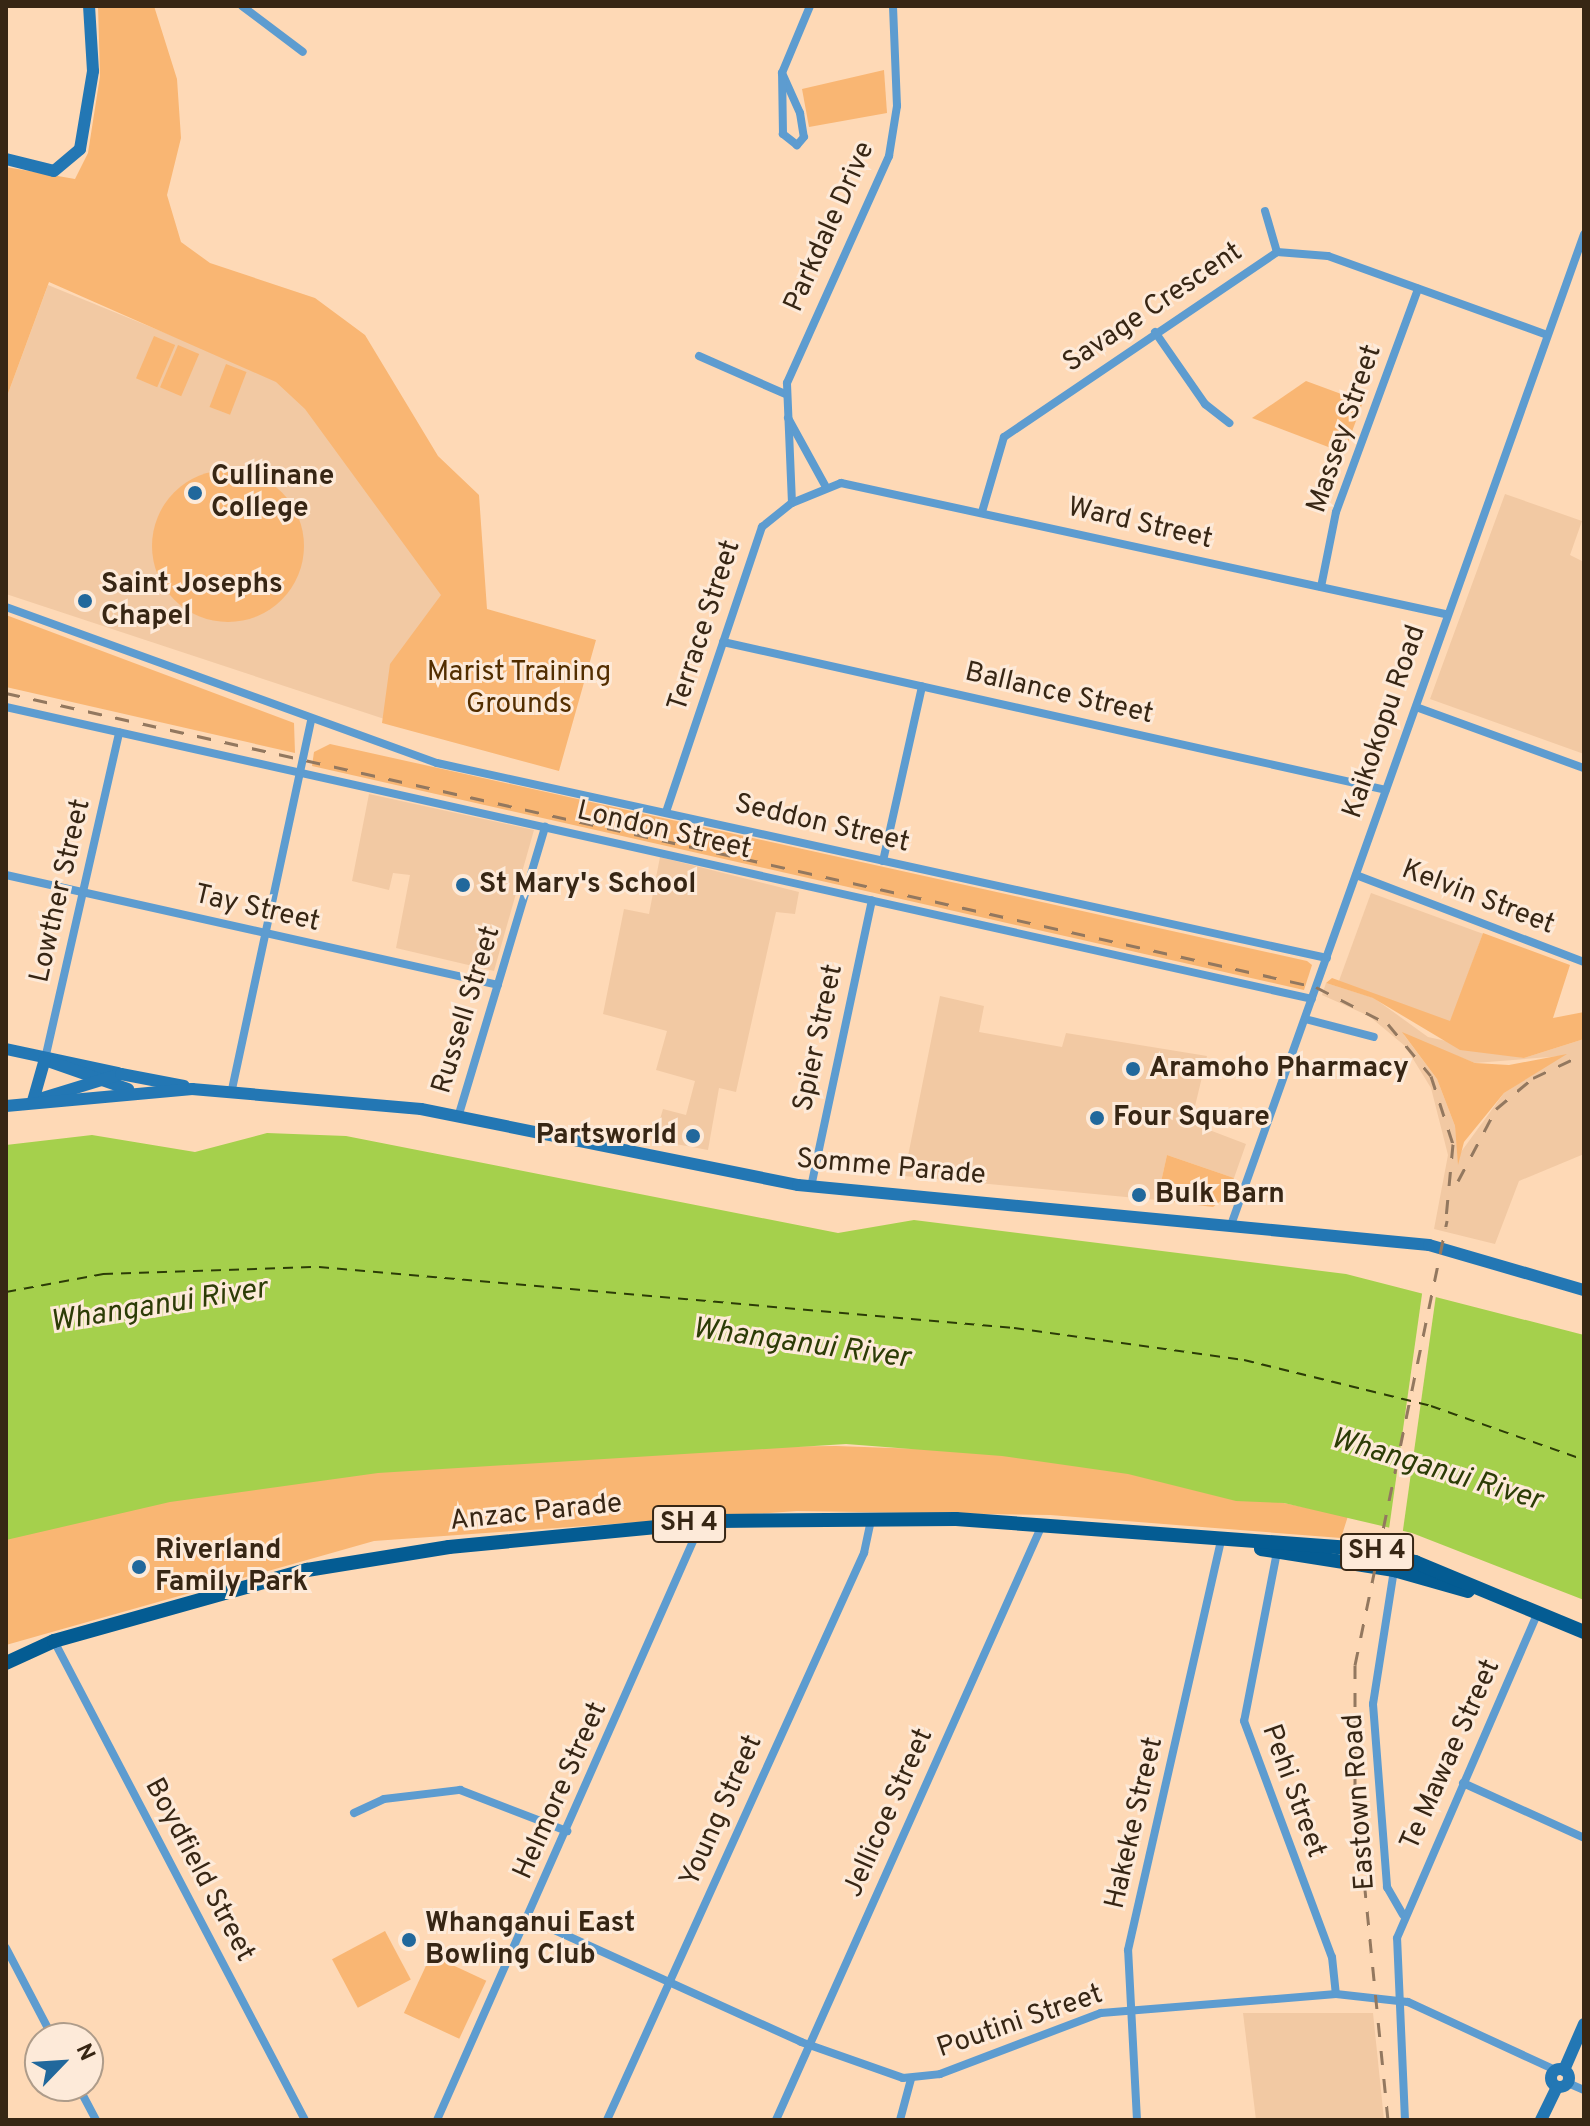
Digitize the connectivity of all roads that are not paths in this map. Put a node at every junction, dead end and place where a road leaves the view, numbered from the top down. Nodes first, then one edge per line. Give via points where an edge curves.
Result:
1 (89, 6) edge
2 (242, 6) edge
3 (810, 6) edge
4 (893, 6) edge
5 (303, 52) dead end
6 (782, 73) junction
7 (6, 159) edge
8 (1265, 211) dead end
9 (1584, 234) edge
10 (1277, 252) junction
11 (1418, 289) junction
12 (1155, 332) junction
13 (1547, 335) junction
14 (699, 356) dead end
15 (785, 394) junction
16 (786, 414) junction
17 (1229, 423) dead end
18 (826, 487) junction
19 (792, 503) junction
20 (982, 512) junction
21 (1321, 587) junction
22 (6, 607) edge
23 (1445, 614) junction
24 (723, 642) junction
25 (922, 686) junction
26 (6, 707) edge
27 (1416, 707) junction
28 (311, 720) junction
29 (119, 732) junction
30 (1584, 768) edge
31 (300, 773) junction
32 (1386, 790) junction
33 (666, 812) junction
34 (545, 827) junction
35 (883, 861) junction
36 (6, 875) edge
37 (1356, 875) junction
38 (83, 892) junction
39 (872, 900) junction
40 (264, 933) junction
41 (1327, 958) junction
42 (1584, 962) edge
43 (498, 985) junction
44 (1312, 999) junction
45 (1305, 1019) junction
46 (1374, 1037) dead end
47 (6, 1049) edge
48 (45, 1059) junction
49 (121, 1074) junction
50 (90, 1080) junction
51 (192, 1089) junction
52 (138, 1091) junction
53 (231, 1094) junction
54 (33, 1101) junction
55 (6, 1106) edge
56 (459, 1114) junction
57 (811, 1187) junction
58 (1231, 1225) junction
59 (1584, 1290) edge
60 (871, 1519) junction
61 (701, 1523) junction
62 (1042, 1524) junction
63 (1225, 1541) junction
64 (1277, 1552) junction
65 (1394, 1570) junction
66 (1515, 1604) junction
67 (1538, 1612) junction
68 (1584, 1632) edge
69 (54, 1641) junction
70 (6, 1663) edge
71 (1463, 1783) junction
72 (354, 1813) dead end
73 (567, 1831) junction
74 (1584, 1838) edge
75 (1403, 1915) junction
76 (528, 1918) junction
77 (6, 1948) edge
78 (669, 1982) junction
79 (1336, 1994) junction
80 (1394, 1998) junction
81 (1127, 2010) junction
82 (45, 2022) edge
83 (1584, 2024) edge
84 (811, 2043) junction
85 (1561, 2077) junction
86 (911, 2079) junction
87 (1584, 2090) edge
88 (86, 2102) edge
89 (96, 2120) edge
90 (305, 2120) edge
91 (437, 2120) edge
92 (607, 2120) edge
93 (776, 2120) edge
94 (900, 2120) edge
95 (1137, 2120) edge
96 (1405, 2120) edge
97 (1541, 2120) edge

1 - 7 main road via 93,71 80,149 54,171
2 - 5 street
3 - 6 street
4 - 15 street, Parkdale Drive via 897,106 889,156
6 - 6 street via 800,113 804,137 797,145 783,134
8 - 10 street
9 - 13 street, Kaikokopu Road
10 - 11 street, Savage Crescent via 1328,256
10 - 12 street, Savage Crescent
11 - 13 street, Savage Crescent
11 - 21 street, Massey Street via 1336,512
12 - 17 street via 1205,404
12 - 20 street, Savage Crescent via 1004,437
13 - 23 street, Kaikokopu Road
14 - 15 street
15 - 16 street, Parkdale Drive
16 - 18 street, Parkdale Drive
16 - 19 street, Parkdale Drive
18 - 19 street, Terrace Street
18 - 20 street, Ward Street via 854,483
19 - 24 street, Terrace Street via 762,527
20 - 21 street, Ward Street
21 - 23 street, Ward Street
22 - 28 street, Seddon Street
23 - 27 street, Kaikokopu Road
24 - 25 street, Ballance Street
24 - 33 street, Terrace Street
25 - 32 street, Ballance Street
25 - 35 street
26 - 29 street, London Street
27 - 30 street
27 - 32 street, Kaikokopu Road
28 - 31 street
28 - 33 street, Seddon Street via 437,763
29 - 31 street, London Street
29 - 38 street, Lowther Street
31 - 34 street, London Street
31 - 40 street
32 - 37 street, Kaikokopu Road
33 - 35 street, Seddon Street
34 - 39 street, London Street
34 - 43 street, Russell Street
35 - 41 street, Seddon Street
36 - 38 street, Tay Street
37 - 41 street, Kaikokopu Road
37 - 42 street, Kelvin Street
38 - 40 street, Tay Street
38 - 48 street, Lowther Street
39 - 44 street, London Street
39 - 57 street, Spier Street
40 - 43 street, Tay Street
40 - 53 street
41 - 44 street, Kaikokopu Road
43 - 56 street, Russell Street
44 - 45 street, Kaikokopu Road
45 - 46 street
45 - 58 street, Kaikokopu Road
47 - 48 main road
48 - 49 main road
48 - 50 main road
48 - 54 main road
49 - 50 main road, Somme Parade
49 - 51 main road, Somme Parade
50 - 52 main road
50 - 54 main road, Somme Parade
51 - 52 main road, Somme Parade
51 - 53 main road, Somme Parade
52 - 54 main road, Somme Parade
53 - 56 main road, Somme Parade
54 - 55 main road, Somme Parade
56 - 57 main road, Somme Parade
57 - 58 main road, Somme Parade
58 - 59 main road, Somme Parade via 1429,1245
60 - 61 main road, Anzac Parade / SH 4
60 - 62 main road, Anzac Parade / SH 4
60 - 78 street, Young Street via 864,1553
61 - 69 main road, Anzac Parade / SH 4 via 374,1557
61 - 73 street, Helmore Street
62 - 63 main road, Anzac Parade / SH 4
62 - 84 street, Jellicoe Street
63 - 64 main road, Anzac Parade / SH 4
63 - 66 main road, Anzac Parade / SH 4 via 1390,1554
63 - 81 street, Hakeke Street via 1128,1950
64 - 65 main road, Anzac Parade / SH 4
64 - 79 street, Pehi Street via 1244,1721 1332,1957
65 - 66 main road, Anzac Parade / SH 4
65 - 75 street, Eastown Road via 1373,1704 1387,1887
66 - 67 main road, Anzac Parade / SH 4
67 - 68 main road, Anzac Parade / SH 4
67 - 71 street, Te Mawae Street
69 - 70 main road, Anzac Parade / SH 4
69 - 90 street, Boydfield Street
71 - 74 street
71 - 75 street, Te Mawae Street
72 - 73 street via 384,1799 460,1790
73 - 76 street, Helmore Street
75 - 80 street, Eastown Road
76 - 78 street, Poutini Street
76 - 91 street, Helmore Street
77 - 82 street
78 - 84 street, Poutini Street
78 - 92 street, Young Street
79 - 80 street, Poutini Street
79 - 81 street, Poutini Street
80 - 85 street
80 - 96 street, Eastown Road
81 - 86 street, Poutini Street
81 - 95 street, Hakeke Street
83 - 85 main road
84 - 86 street, Poutini Street
84 - 93 street, Jellicoe Street
85 - 87 street
85 - 97 main road
86 - 94 street
88 - 89 street

